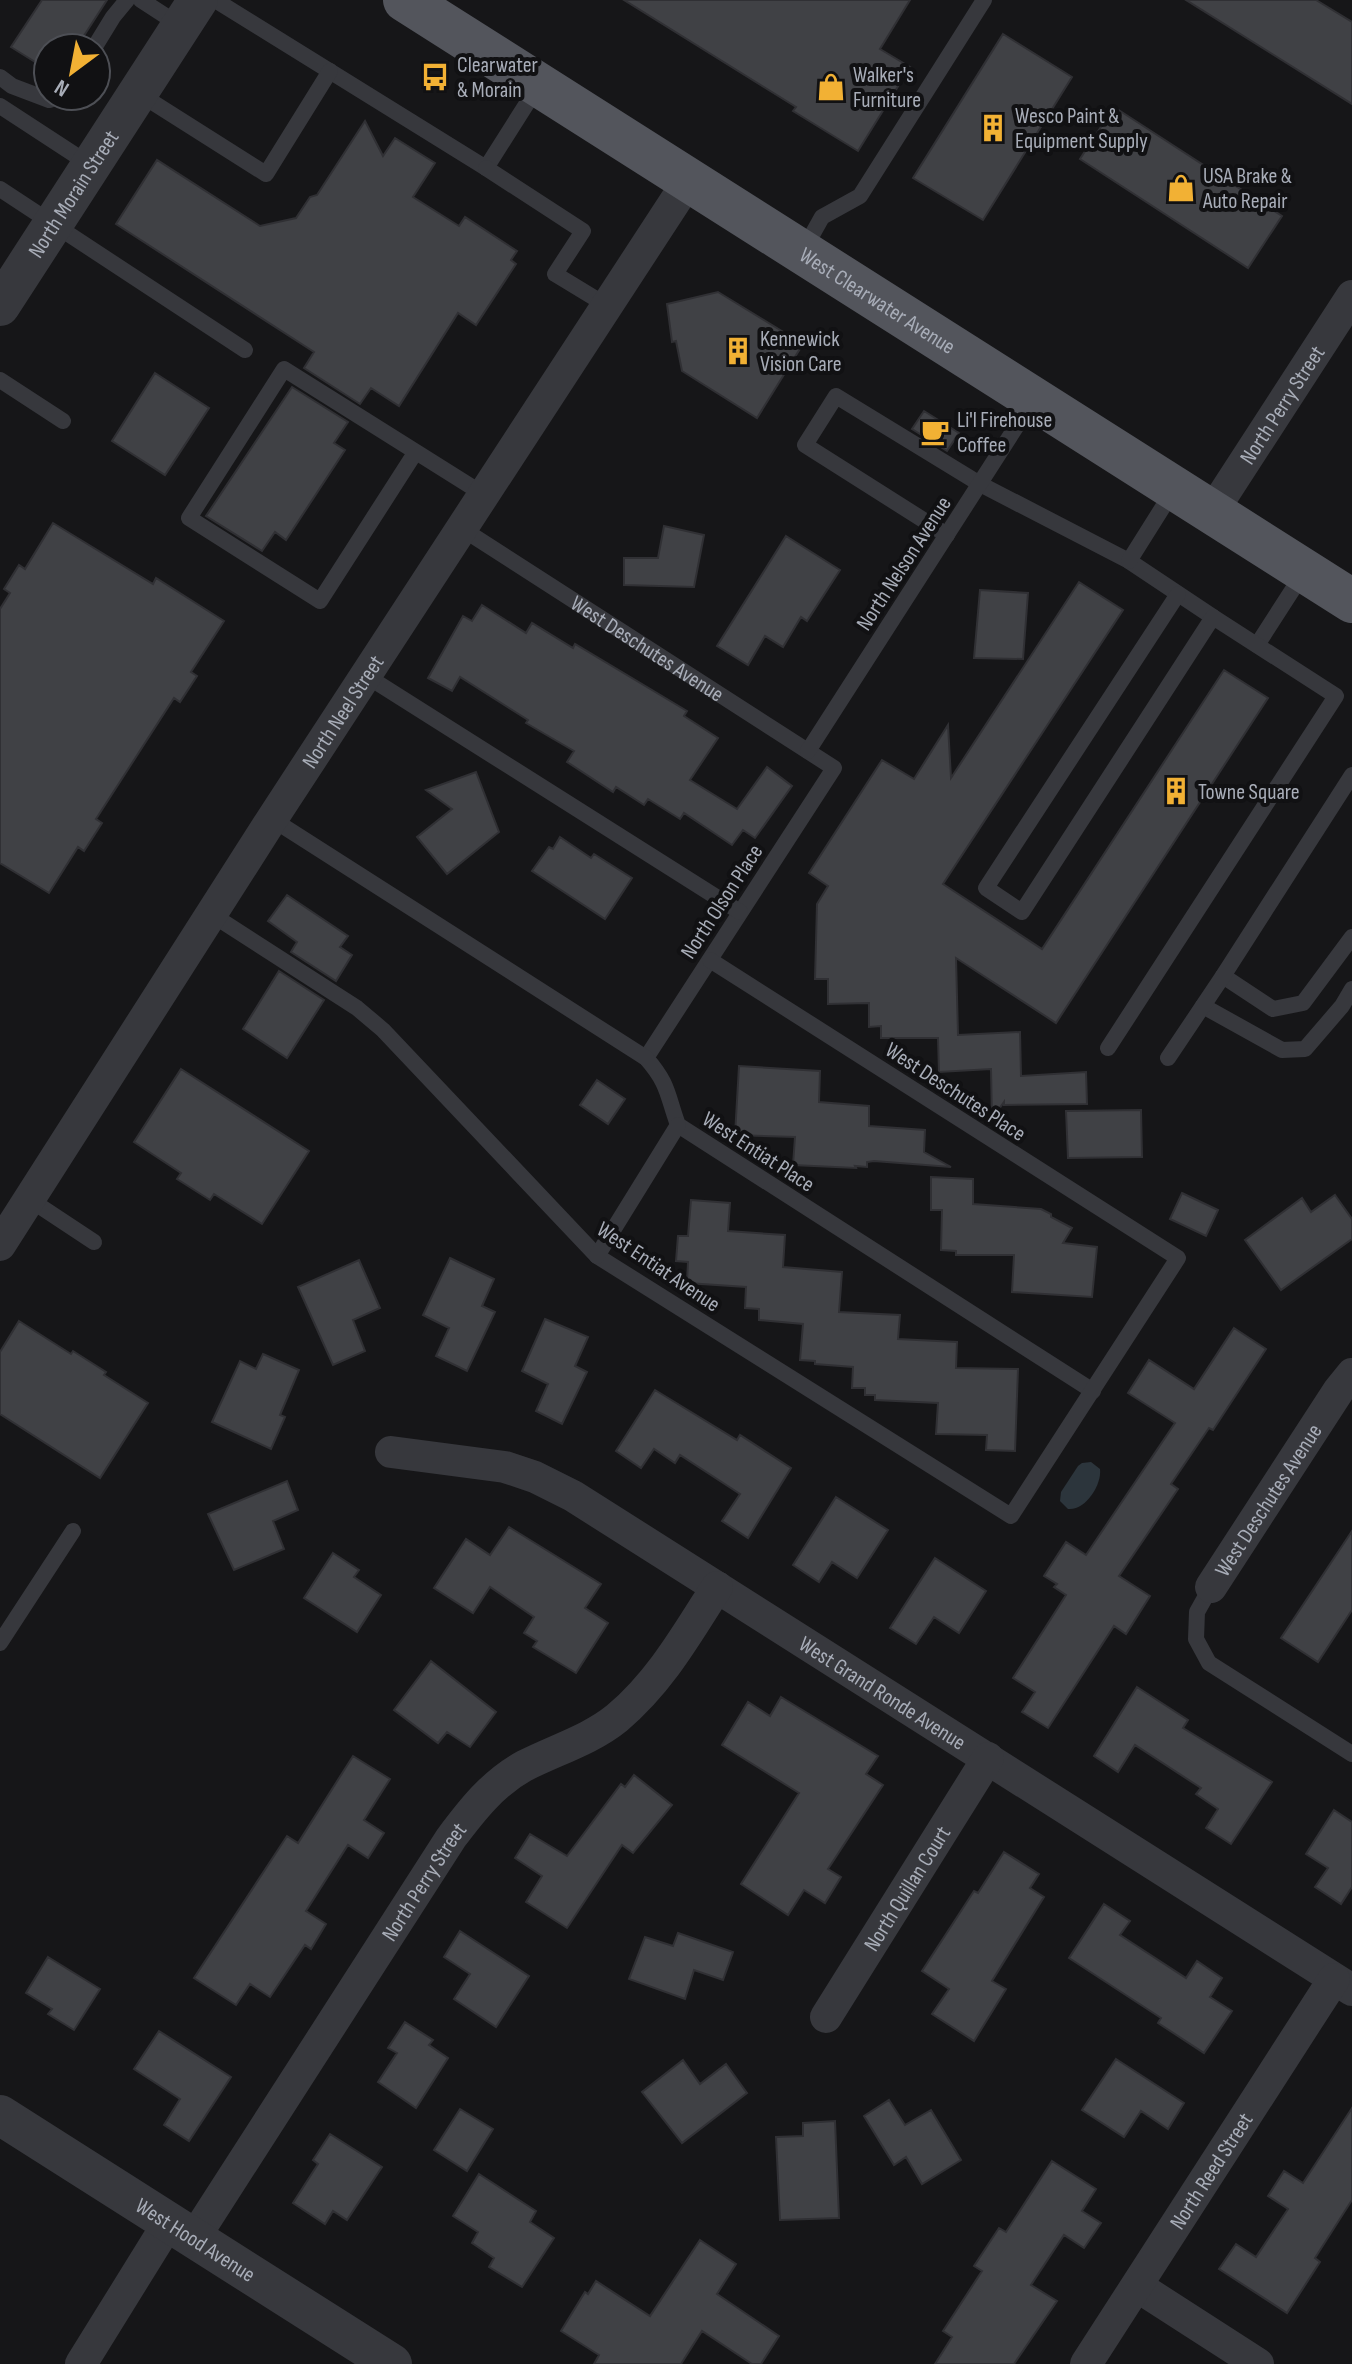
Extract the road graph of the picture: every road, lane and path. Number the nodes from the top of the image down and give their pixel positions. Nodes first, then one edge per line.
1 (127, 0) edge
2 (141, 0) edge
3 (215, 0) edge
4 (405, 0) edge
5 (984, 0) edge
6 (190, 13) edge
7 (104, 32) edge
8 (330, 71) junction
9 (0, 77) edge
10 (539, 84) junction
11 (138, 93) junction
12 (32, 94) edge
13 (0, 106) edge
14 (92, 166) junction
15 (486, 168) junction
16 (689, 180) junction
17 (0, 189) edge
18 (53, 224) junction
19 (802, 252) junction
20 (1352, 296) edge
21 (606, 305) junction
22 (0, 306) edge
23 (245, 350) dead end
24 (0, 380) edge
25 (1034, 399) junction
26 (63, 421) dead end
27 (415, 453) junction
28 (980, 484) junction
29 (1174, 488) junction
30 (483, 494) junction
31 (1212, 512) junction
32 (461, 528) junction
33 (947, 535) junction
34 (1129, 561) junction
35 (1305, 571) junction
36 (1178, 594) junction
37 (1352, 601) edge
38 (1213, 617) junction
39 (1257, 645) junction
40 (365, 675) junction
41 (808, 751) junction
42 (834, 768) joint
43 (1352, 775) edge
44 (272, 819) junction
45 (740, 912) junction
46 (211, 914) junction
47 (1352, 937) edge
48 (710, 960) junction
49 (1223, 976) junction
50 (1352, 989) edge
51 (1203, 1006) junction
52 (1108, 1048) dead end
53 (646, 1058) junction
54 (1168, 1058) dead end
55 (678, 1125) junction
56 (29, 1199) junction
57 (94, 1242) dead end
58 (0, 1245) edge
59 (597, 1256) junction
60 (1352, 1374) edge
61 (1093, 1391) junction
62 (391, 1452) dead end
63 (73, 1531) dead end
64 (717, 1587) junction
65 (1211, 1587) joint
66 (0, 1643) edge
67 (1352, 1754) edge
68 (988, 1758) junction
69 (1343, 1984) edge
70 (826, 2017) dead end
71 (0, 2115) edge
72 (182, 2230) junction
73 (1137, 2286) junction
74 (81, 2364) edge
75 (392, 2364) edge
76 (1086, 2364) edge
77 (1258, 2364) edge

1 - 7 lane
2 - 6 lane
3 - 8 lane
4 - 10 main road, West Clearwater Avenue
5 - 19 lane
6 - 11 street, North Morain Street
8 - 11 lane
8 - 15 lane
9 - 12 lane
10 - 15 lane
10 - 16 main road, West Clearwater Avenue
11 - 14 street, North Morain Street
13 - 14 lane
14 - 18 street, North Morain Street
15 - 21 lane
16 - 19 main road, West Clearwater Avenue
16 - 21 street, North Neel Street
17 - 18 lane
18 - 22 street, North Morain Street
18 - 23 lane
19 - 25 main road, West Clearwater Avenue
20 - 31 street, North Perry Street
21 - 30 street, North Neel Street
24 - 26 lane
25 - 28 lane, North Nelson Avenue
25 - 29 main road, West Clearwater Avenue
27 - 27 lane
27 - 30 lane
28 - 33 lane, North Nelson Avenue
28 - 33 lane
28 - 34 lane
29 - 31 main road, West Clearwater Avenue
29 - 34 lane
30 - 32 street, North Neel Street
31 - 35 main road, West Clearwater Avenue
32 - 40 street, North Neel Street
32 - 41 lane, West Deschutes Avenue
33 - 41 lane, North Nelson Avenue
34 - 36 lane
35 - 37 main road, West Clearwater Avenue
35 - 39 lane
36 - 38 lane
36 - 38 lane
38 - 39 lane
39 - 52 lane
40 - 44 street, North Neel Street
40 - 45 lane
41 - 42 lane, West Deschutes Avenue
42 - 45 lane, North Olson Place
43 - 49 lane
44 - 46 street, North Neel Street
44 - 53 lane, West Entiat Place
45 - 48 lane, North Olson Place
46 - 56 street, North Neel Street
46 - 59 lane, West Entiat Avenue
47 - 49 lane
48 - 53 lane, North Olson Place
48 - 61 lane, West Deschutes Place
49 - 51 lane
50 - 51 lane
51 - 54 lane
53 - 55 lane, West Entiat Place
55 - 59 lane
55 - 61 lane, West Entiat Place
56 - 57 lane
56 - 58 street, North Neel Street
59 - 61 lane, West Entiat Avenue
60 - 65 street, West Deschutes Avenue
62 - 64 street, West Grand Ronde Avenue
63 - 66 lane
64 - 68 street, West Grand Ronde Avenue
64 - 72 street, North Perry Street
65 - 67 lane
68 - 69 street, West Grand Ronde Avenue
68 - 70 street, North Quillan Court
69 - 73 street, North Reed Street
71 - 72 street, West Hood Avenue
72 - 74 street, North Perry Street
72 - 75 street, West Hood Avenue
73 - 76 street, North Reed Street
73 - 77 street

